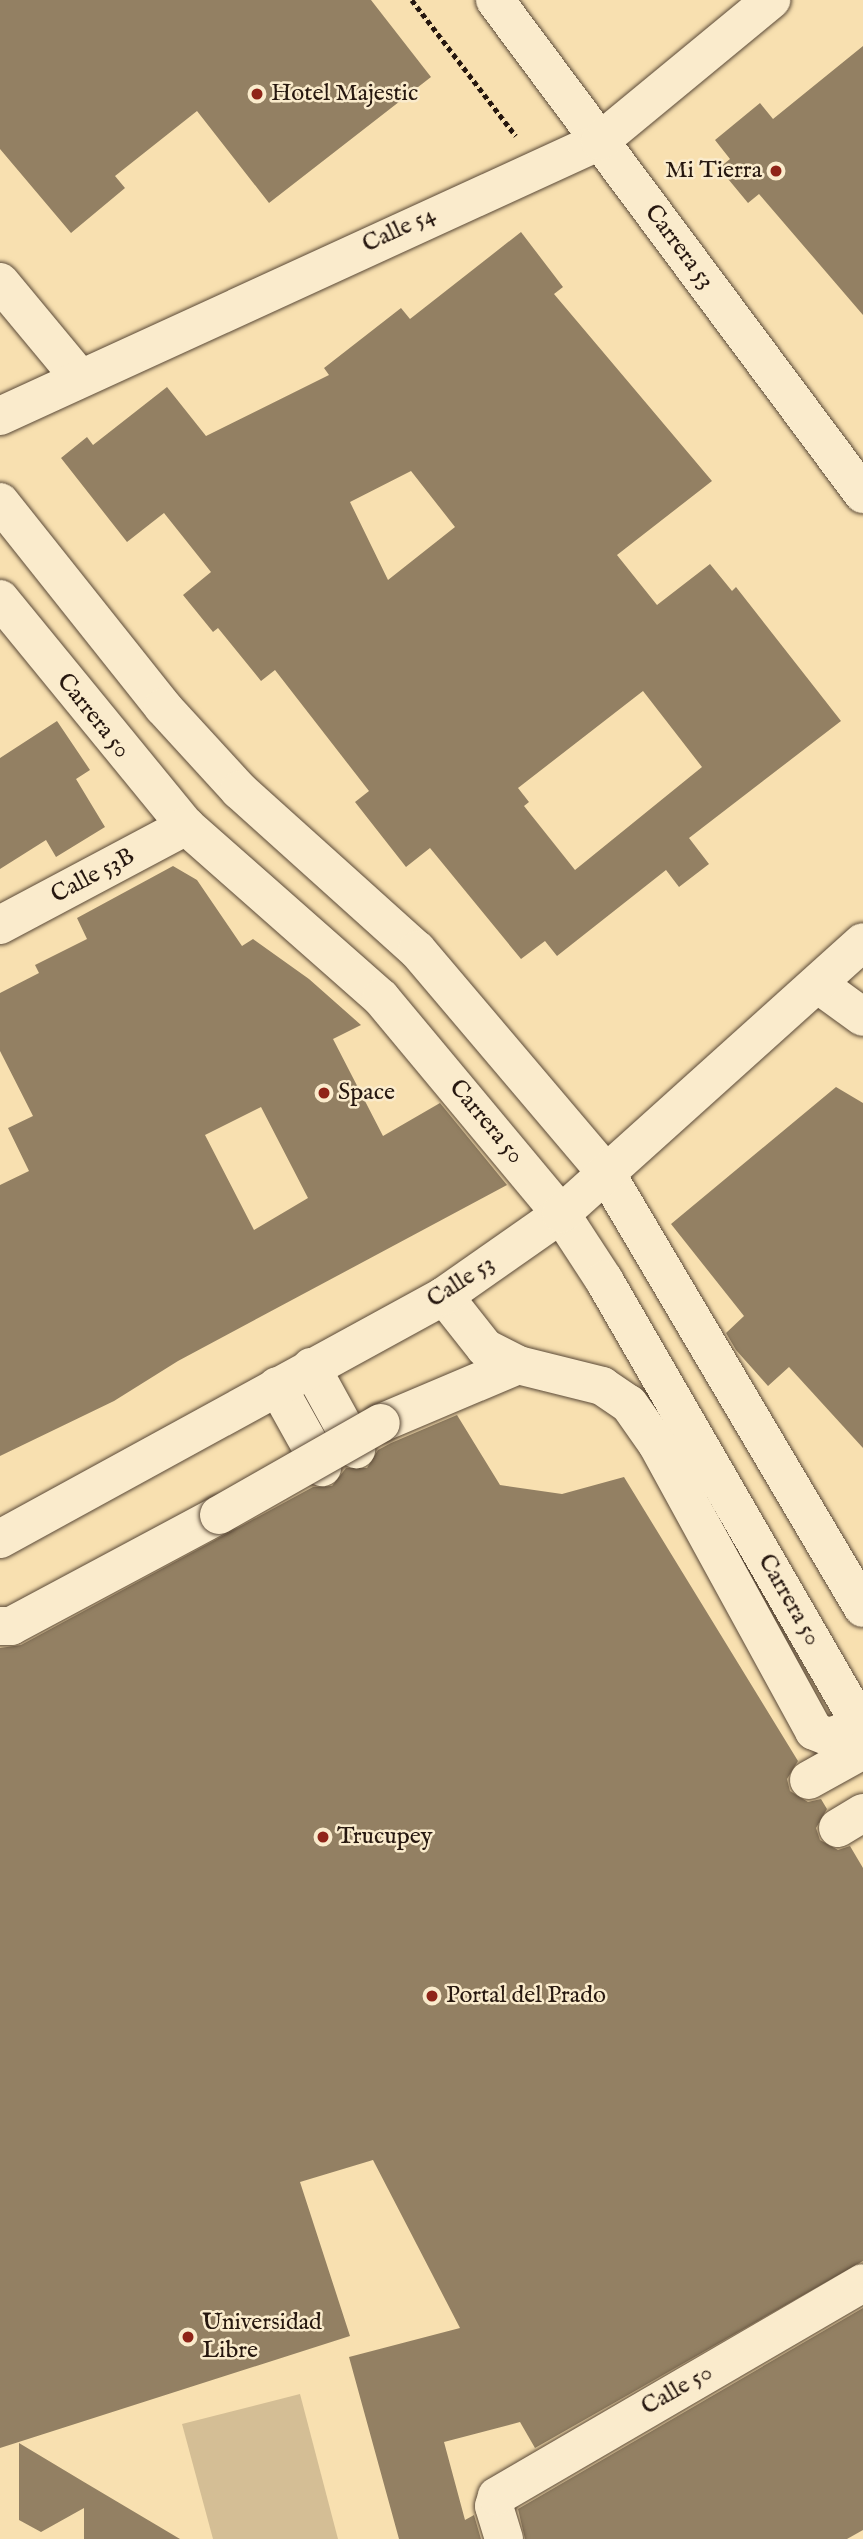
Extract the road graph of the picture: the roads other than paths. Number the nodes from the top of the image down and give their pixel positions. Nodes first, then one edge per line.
1 (495, 0) edge
2 (771, 0) edge
3 (600, 141) junction
4 (0, 282) edge
5 (79, 377) junction
6 (0, 416) edge
7 (863, 494) edge
8 (0, 502) edge
9 (0, 599) edge
10 (186, 826) junction
11 (0, 925) edge
12 (863, 942) edge
13 (818, 985) junction
14 (863, 1017) edge
15 (607, 1173) junction
16 (561, 1214) junction
17 (444, 1296) junction
18 (518, 1365) junction
19 (311, 1367) junction
20 (278, 1386) junction
21 (369, 1436) junction
22 (322, 1467) dead end
23 (0, 1539) edge
24 (863, 1608) edge
25 (0, 1626) edge
26 (862, 1735) edge
27 (809, 1780) dead end
28 (863, 2283) edge
29 (504, 2539) edge

1 - 3 street, Carrera 53
2 - 3 street, Calle 54
3 - 5 street, Calle 54
3 - 7 street, Carrera 53
4 - 5 street
5 - 6 street, Calle 54
8 - 15 street
9 - 10 street, Carrera 50
10 - 11 street, Calle 53B
10 - 16 street, Carrera 50
12 - 13 street, Calle 53
13 - 14 street
13 - 15 street, Calle 53
15 - 16 street, Calle 53
15 - 24 street
16 - 17 street, Calle 53
16 - 26 street, Carrera 50
17 - 18 street
17 - 19 street, Calle 53
18 - 21 street
18 - 26 street
19 - 20 street, Calle 53
19 - 21 street
20 - 22 street
20 - 23 street, Calle 53
21 - 25 street, bridge
26 - 27 street
28 - 29 street, Calle 50

